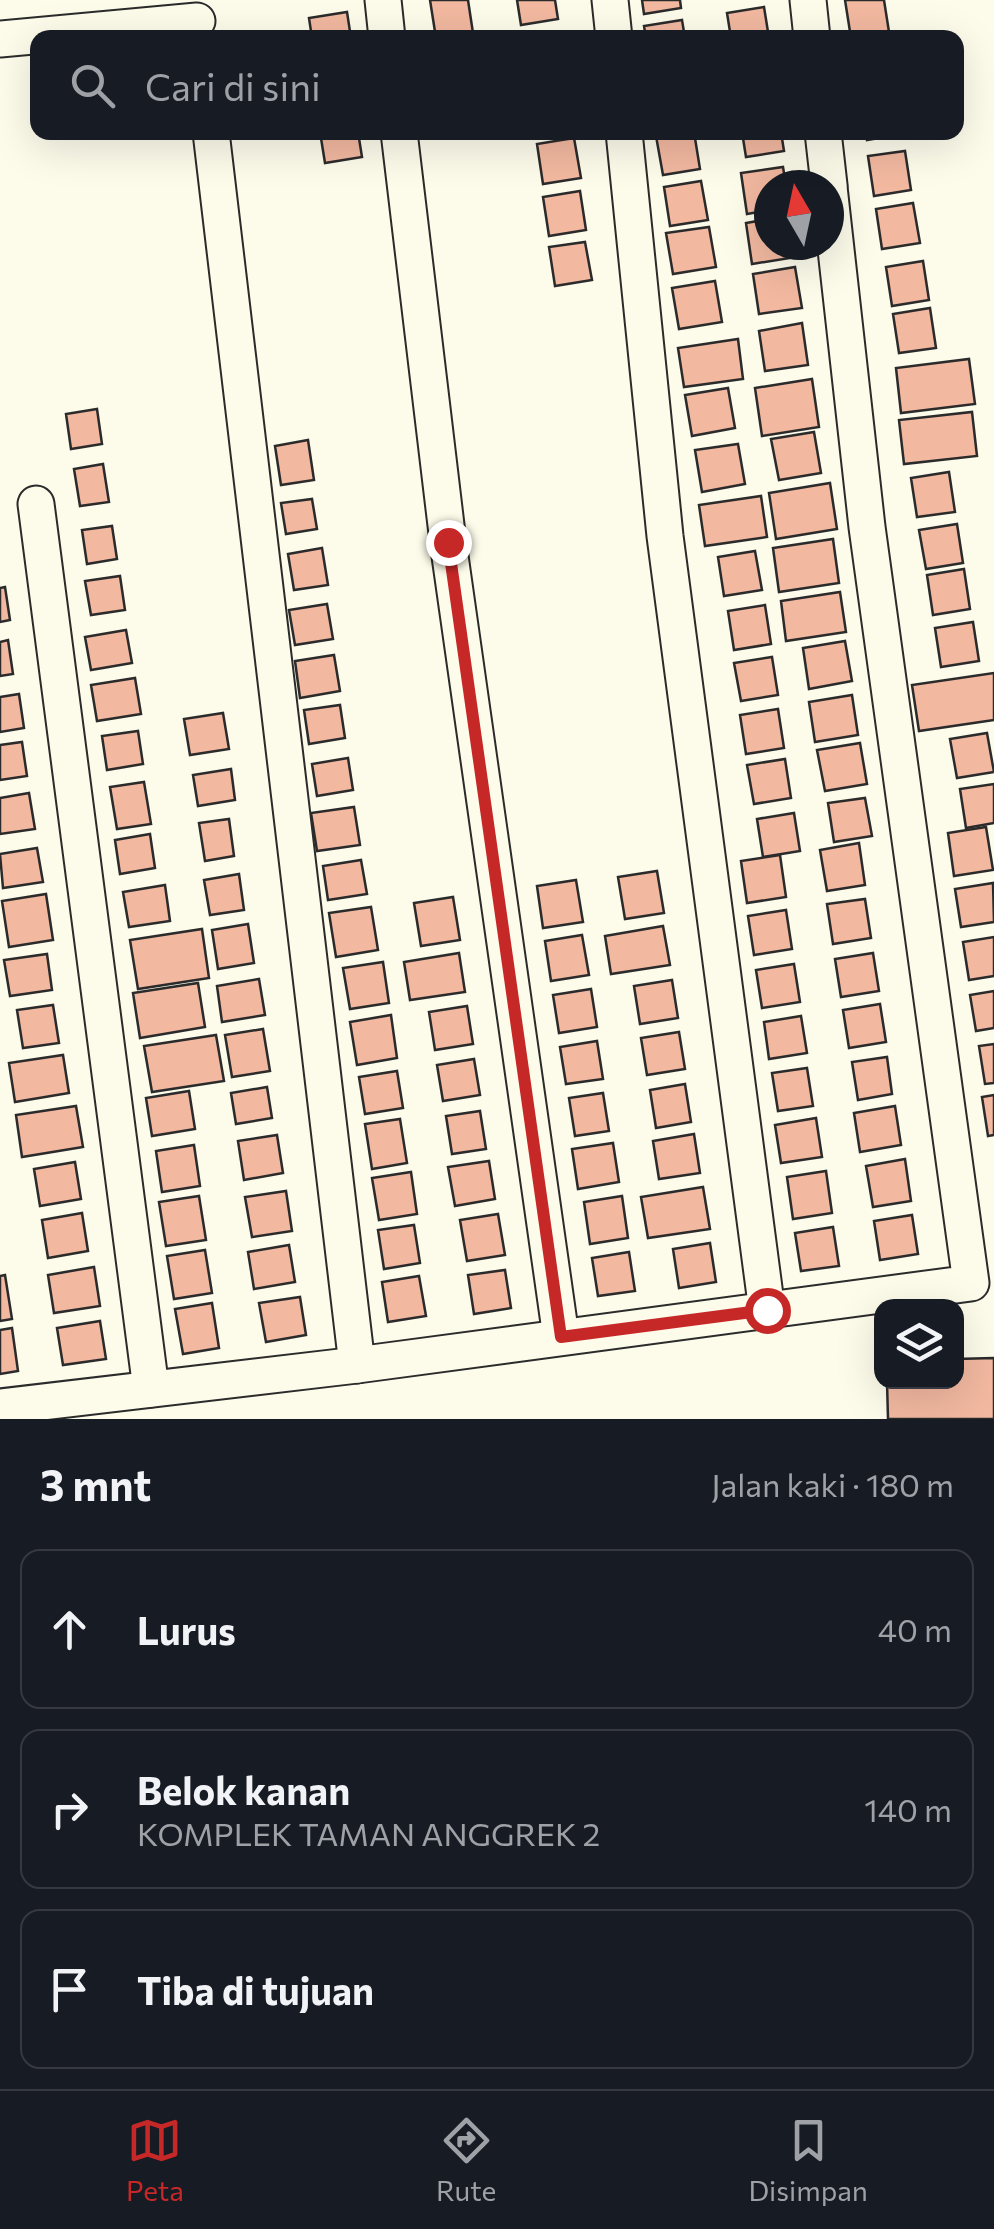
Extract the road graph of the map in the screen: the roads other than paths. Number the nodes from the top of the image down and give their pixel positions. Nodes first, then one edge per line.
1 (382, 0) edge
2 (610, 0) edge
3 (808, 0) edge
4 (197, 20) edge
5 (93, 30) edge
6 (386, 30) edge
7 (613, 30) edge
8 (811, 30) edge
9 (30, 36) edge
10 (0, 39) edge
11 (212, 140) edge
12 (400, 140) edge
13 (625, 140) edge
14 (824, 140) edge
15 (827, 170) edge
16 (837, 260) edge
17 (36, 504) dead end
18 (767, 1310) junction
19 (561, 1337) junction
20 (357, 1365) junction
21 (152, 1389) junction
22 (0, 1408) edge

1 - 6 street
2 - 7 street
3 - 8 street
4 - 5 street
9 - 10 street
11 - 20 street
12 - 19 street
13 - 18 street
14 - 15 street
16 - 18 street
17 - 21 street
18 - 19 street
19 - 20 street
20 - 21 street
21 - 22 street

